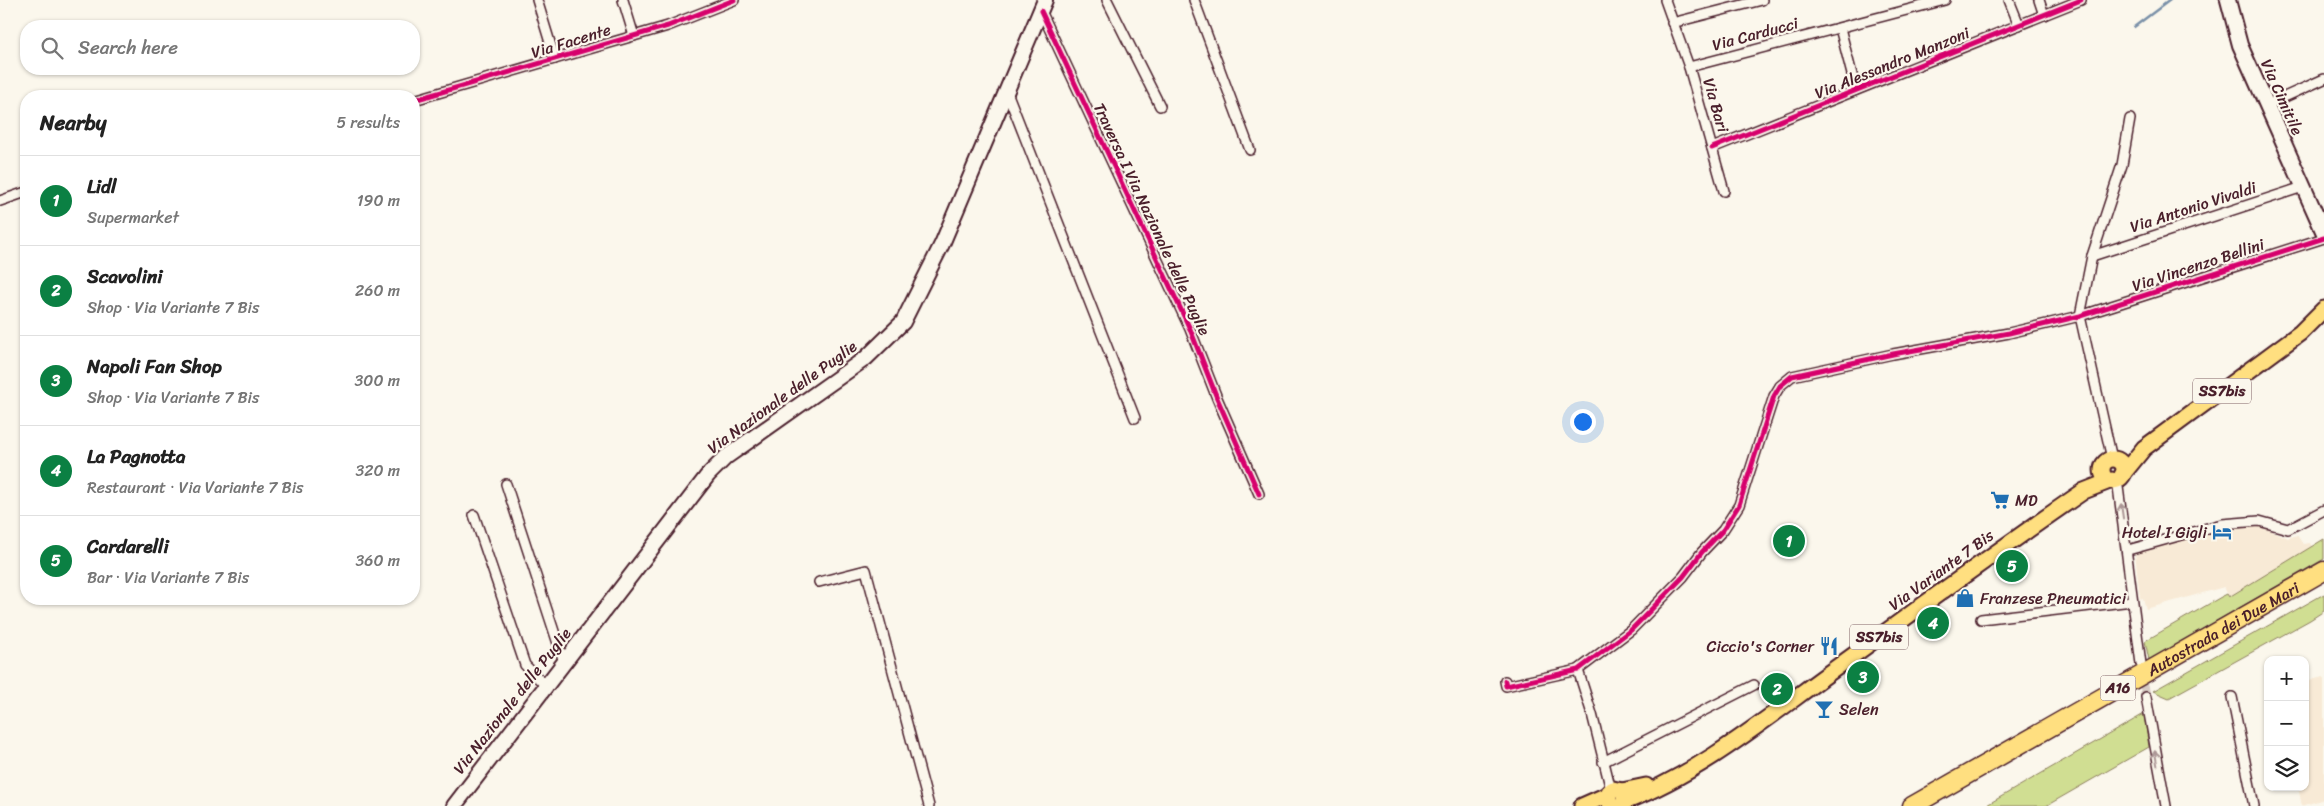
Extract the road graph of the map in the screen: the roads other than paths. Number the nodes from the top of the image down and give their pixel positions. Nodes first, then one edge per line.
1 (537, 0) edge
2 (623, 0) edge
3 (734, 0) edge
4 (1107, 0) edge
5 (1194, 0) edge
6 (1664, 0) edge
7 (1762, 0) edge
8 (1945, 0) edge
9 (2008, 0) edge
10 (2038, 0) edge
11 (2082, 0) edge
12 (2228, 0) edge
13 (1744, 2) edge
14 (1043, 5) edge
15 (2044, 15) junction
16 (1672, 23) junction
17 (2018, 25) junction
18 (1840, 28) junction
19 (634, 36) junction
20 (555, 59) junction
21 (1689, 67) junction
22 (2324, 79) edge
23 (1856, 90) junction
24 (1007, 92) junction
25 (420, 98) edge
26 (2266, 105) junction
27 (1160, 106) dead end
28 (2130, 119) dead end
29 (1712, 148) junction
30 (1250, 150) dead end
31 (2303, 187) junction
32 (1724, 191) dead end
33 (20, 194) edge
34 (0, 201) edge
35 (2324, 233) edge
36 (2324, 238) edge
37 (2092, 256) junction
38 (2324, 308) edge
39 (2080, 316) junction
40 (2324, 321) edge
41 (2300, 333) junction
42 (1135, 418) dead end
43 (2144, 448) junction
44 (2110, 462) junction
45 (2117, 478) junction
46 (506, 484) dead end
47 (2084, 490) junction
48 (1259, 494) dead end
49 (2324, 510) edge
50 (474, 514) dead end
51 (2128, 550) junction
52 (2324, 571) edge
53 (819, 582) dead end
54 (2324, 584) edge
55 (2132, 601) junction
56 (1981, 619) dead end
57 (564, 662) junction
58 (2141, 664) tunnel mouth
59 (1578, 670) junction
60 (1505, 681) dead end
61 (1754, 685) dead end
62 (546, 686) junction
63 (2146, 697) tunnel mouth
64 (2232, 697) dead end
65 (1603, 762) junction
66 (1614, 800) edge
67 (454, 806) edge
68 (929, 806) edge
69 (1582, 806) edge
70 (1912, 806) edge
71 (1935, 806) edge
72 (2166, 806) edge
73 (2254, 806) edge

1 - 20 street
2 - 19 street
3 - 19 street, Via Facente
4 - 27 street
5 - 30 street
6 - 16 street, Via Bari
7 - 13 street
8 - 18 street, Via Carducci
9 - 17 street
10 - 15 street
11 - 15 street, Via Alessandro Manzoni
12 - 26 main road, Via Cimitile
13 - 16 street
14 - 24 main road, Via Nazionale delle Puglie
14 - 48 street, Traversa I Via Nazionale delle Puglie
15 - 17 street, Via Alessandro Manzoni
16 - 21 street, Via Bari
17 - 23 street, Via Alessandro Manzoni
18 - 21 street, Via Carducci
18 - 23 street
19 - 20 street, Via Facente
20 - 25 street, Via Facente
21 - 29 street, Via Bari
22 - 26 street
23 - 29 street, Via Alessandro Manzoni
24 - 42 street
24 - 57 main road, Via Nazionale delle Puglie
26 - 31 main road, Via Cimitile
28 - 37 street
29 - 32 street, Via Bari
31 - 35 main road, Via Cimitile
31 - 37 street, Via Antonio Vivaldi
33 - 34 street
36 - 39 street, Via Vincenzo Bellini
37 - 39 street
38 - 41 main road, SS7bis
39 - 44 street
39 - 59 street, Via Vincenzo Bellini
40 - 41 main road, SS7bis
41 - 43 main road, SS7bis
43 - 44 main road, SS7bis
43 - 45 main road, SS7bis
44 - 45 main road
44 - 47 main road, Via Variante 7 Bis / SS7bis
45 - 47 main road, Via Variante 7 Bis / SS7bis
51 -> 45 street
46 - 57 street
47 - 66 main road, Via Variante 7 Bis / SS7bis
49 - 51 street
50 - 62 street
51 - 55 street
52 - 70 highway, Autostrada dei Due Mari / A16
53 - 68 street
54 - 71 highway, Autostrada dei Due Mari / A16
55 - 56 street
55 - 58 street
57 - 62 main road, Via Nazionale delle Puglie
59 - 60 street
59 - 65 street
61 - 65 street
62 - 67 main road, Via Nazionale delle Puglie
72 -> 63 street
64 - 73 street
65 - 66 street
66 - 69 main road, Via Variante 7 Bis / SS7bis

